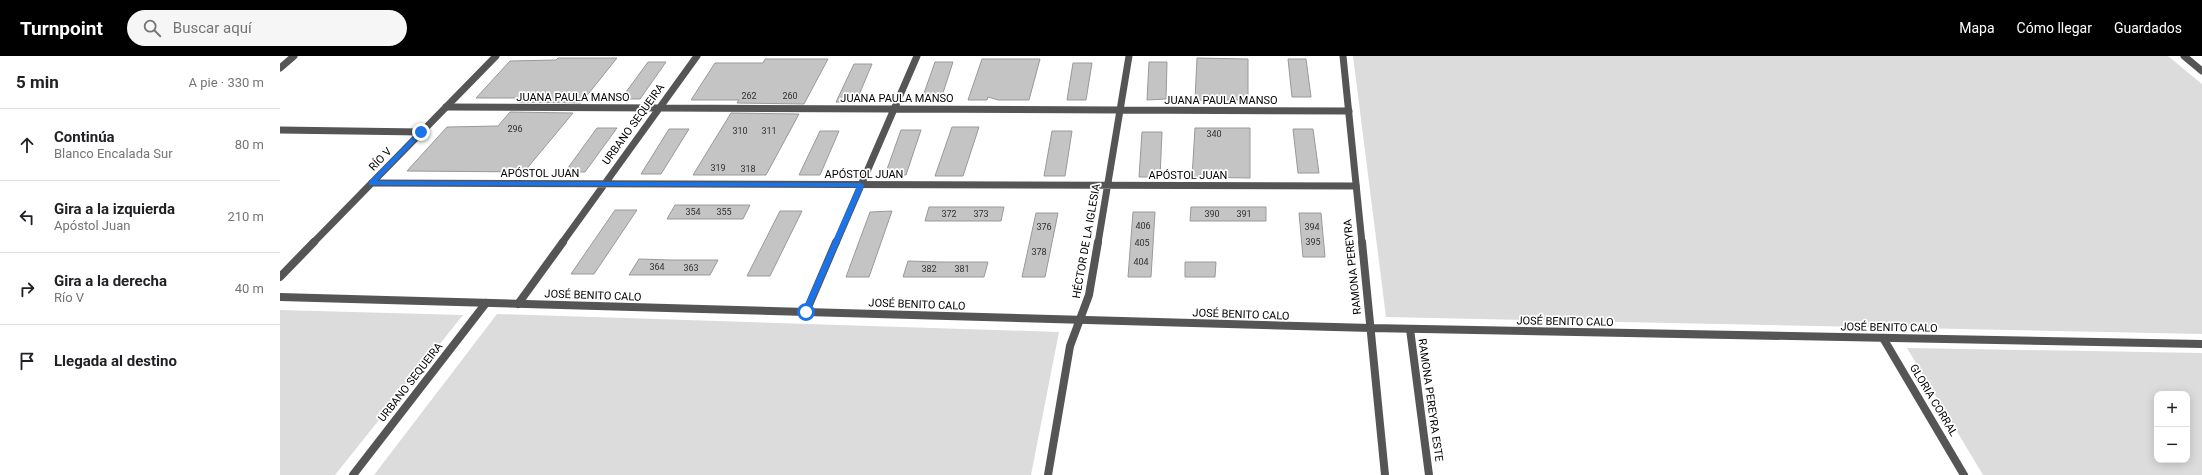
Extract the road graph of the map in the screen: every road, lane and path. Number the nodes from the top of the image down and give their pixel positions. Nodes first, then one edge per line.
1 (294, 56) edge
2 (496, 56) edge
3 (697, 56) edge
4 (917, 56) edge
5 (1129, 56) edge
6 (1343, 56) edge
7 (2184, 56) edge
8 (280, 68) edge
9 (2202, 71) edge
10 (446, 107) junction
11 (660, 108) junction
12 (894, 109) junction
13 (1120, 110) junction
14 (1349, 111) junction
15 (280, 130) edge
16 (421, 132) junction
17 (372, 183) junction
18 (604, 184) junction
19 (861, 185) junction
20 (1107, 186) junction
21 (1356, 186) junction
22 (280, 277) edge
23 (280, 297) edge
24 (486, 303) junction
25 (518, 304) junction
26 (806, 312) junction
27 (1080, 320) junction
28 (1371, 328) junction
29 (1410, 329) junction
30 (1883, 338) junction
31 (2202, 344) edge
32 (353, 475) edge
33 (1048, 475) edge
34 (1385, 475) edge
35 (1430, 475) edge
36 (1964, 475) edge

1 - 8 street
2 - 10 street, RÍO V
3 - 11 street, URBANO SEQUEIRA
4 - 12 street
5 - 13 street, HÉCTOR DE LA IGLESIA
6 - 14 street, RAMONA PEREYRA
7 - 9 street
10 - 11 street, JUANA PAULA MANSO
10 - 16 street, RÍO V
11 - 12 street, JUANA PAULA MANSO
11 - 18 street, URBANO SEQUEIRA
12 - 13 street, JUANA PAULA MANSO
12 - 19 street
13 - 14 street, JUANA PAULA MANSO
13 - 20 street, HÉCTOR DE LA IGLESIA
14 - 21 street, RAMONA PEREYRA
15 - 16 street
16 - 17 street, RÍO V
17 - 18 street, APÓSTOL JUAN
17 - 22 street, RÍO V
18 - 19 street, APÓSTOL JUAN
18 - 25 street, URBANO SEQUEIRA
19 - 20 street, APÓSTOL JUAN
19 - 26 street
20 - 21 street, APÓSTOL JUAN
20 - 27 street, HÉCTOR DE LA IGLESIA
21 - 28 street, RAMONA PEREYRA
23 - 24 street, JOSÉ BENITO CALO
24 - 25 street, JOSÉ BENITO CALO
24 - 32 street, URBANO SEQUEIRA
25 - 26 street, JOSÉ BENITO CALO
26 - 27 street, JOSÉ BENITO CALO
27 - 28 street, JOSÉ BENITO CALO
27 - 33 street, HÉCTOR DE LA IGLESIA
28 - 29 street, JOSÉ BENITO CALO
28 - 34 street, RAMONA PEREYRA
29 - 30 street, JOSÉ BENITO CALO
29 - 35 street, RAMONA PEREYRA ESTE
30 - 31 street, JOSÉ BENITO CALO
30 - 36 street, GLORIA CORRAL

